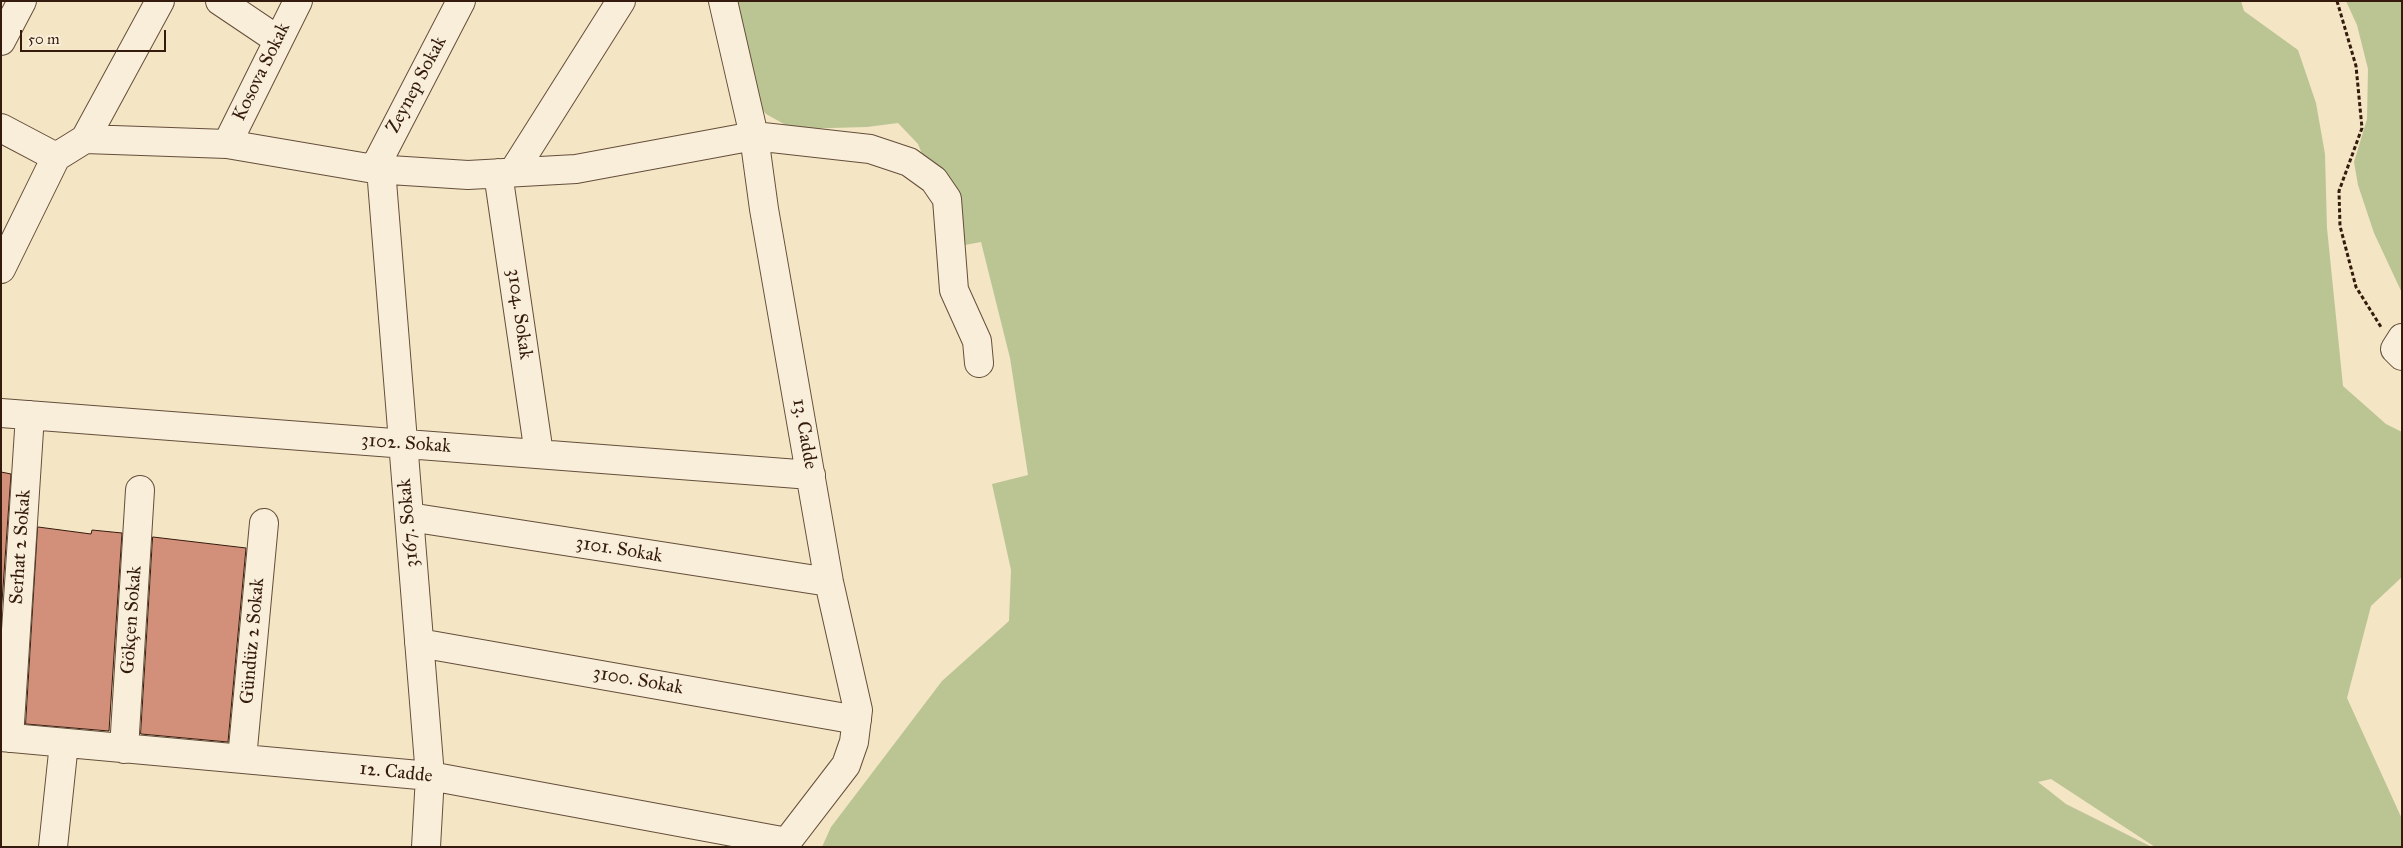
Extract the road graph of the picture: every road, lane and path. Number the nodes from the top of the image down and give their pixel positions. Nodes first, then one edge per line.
1 (22, 1) edge
2 (160, 1) edge
3 (220, 1) edge
4 (298, 1) edge
5 (461, 1) edge
6 (621, 1) edge
7 (723, 1) edge
8 (2337, 1) edge
9 (278, 40) junction
10 (1, 41) edge
11 (1, 128) edge
12 (754, 136) junction
13 (85, 139) junction
14 (227, 144) junction
15 (56, 157) junction
16 (377, 169) junction
17 (506, 173) junction
18 (1, 269) edge
19 (2399, 347) edge
20 (979, 363) dead end
21 (1, 413) edge
22 (30, 416) junction
23 (403, 444) junction
24 (539, 454) junction
25 (811, 475) junction
26 (140, 490) dead end
27 (409, 517) junction
28 (264, 524) dead end
29 (829, 582) junction
30 (419, 643) junction
31 (857, 720) junction
32 (5, 738) edge
33 (64, 743) junction
34 (124, 749) junction
35 (242, 759) junction
36 (430, 776) junction
37 (785, 844) edge
38 (53, 847) edge
39 (426, 847) edge

1 - 10 street
2 - 13 street
3 - 9 street
4 - 9 street, Kosova Sokak
5 - 16 street, Zeynep Sokak
6 - 17 street
7 - 12 street, 13. Cadde
8 - 19 path
9 - 14 street, Kosova Sokak
11 - 15 street
12 - 17 street
12 - 20 street
12 - 25 street, 13. Cadde
13 - 14 street
13 - 15 street
14 - 16 street
15 - 18 street
16 - 17 street
16 - 23 street, 3167. Sokak
17 - 24 street, 3104. Sokak
21 - 22 street, 3102. Sokak
22 - 23 street, 3102. Sokak
22 - 32 street, Serhat 2 Sokak
23 - 24 street, 3102. Sokak
23 - 27 street, 3167. Sokak
24 - 25 street, 3102. Sokak
25 - 29 street, 13. Cadde
26 - 34 street, Gökçen Sokak
27 - 29 street, 3101. Sokak
27 - 30 street, 3167. Sokak
28 - 35 street, Gündüz 2 Sokak
29 - 31 street, 13. Cadde
30 - 31 street, 3100. Sokak
30 - 36 street, 3167. Sokak
31 - 37 street, 13. Cadde
32 - 33 street, 12. Cadde
33 - 34 street, 12. Cadde
33 - 38 street
34 - 35 street, 12. Cadde
35 - 36 street, 12. Cadde
36 - 37 street, 12. Cadde
36 - 39 street, 3167. Sokak

